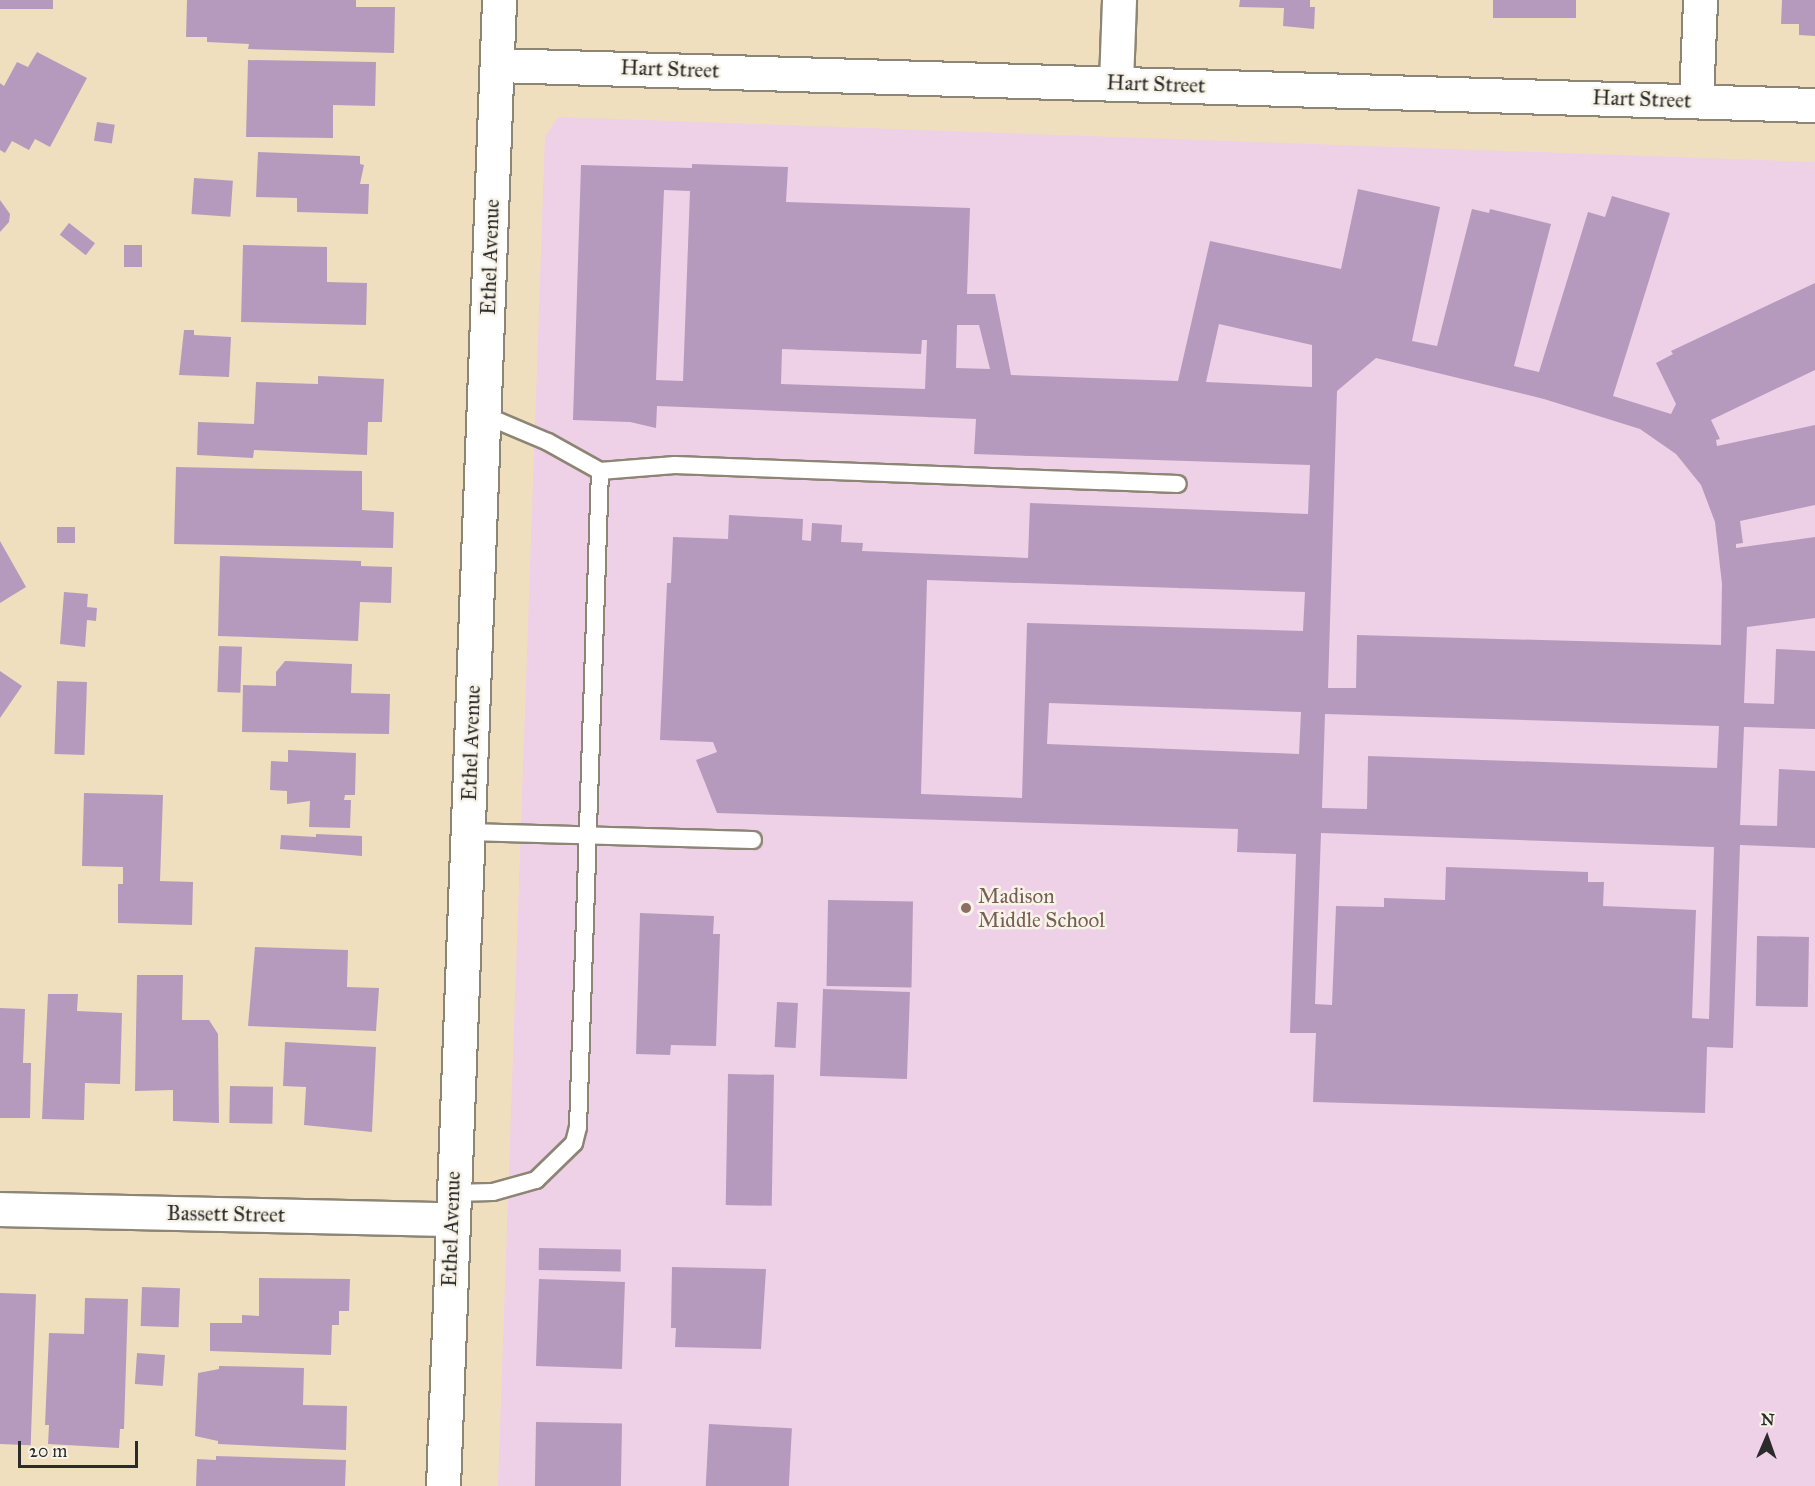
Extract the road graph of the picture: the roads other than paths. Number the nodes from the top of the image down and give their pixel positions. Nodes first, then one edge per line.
1 (499, 0) edge
2 (1119, 0) edge
3 (1700, 0) edge
4 (497, 64) junction
5 (1116, 82) junction
6 (1696, 101) junction
7 (1815, 105) edge
8 (484, 415) junction
9 (600, 471) junction
10 (1178, 484) dead end
11 (467, 832) junction
12 (587, 836) junction
13 (753, 840) dead end
14 (452, 1206) junction
15 (0, 1209) edge
16 (443, 1486) edge

1 - 4 street, Ethel Avenue
2 - 5 street
3 - 6 street
4 - 5 street, Hart Street
4 - 8 street, Ethel Avenue
5 - 6 street, Hart Street
6 - 7 street, Hart Street
8 - 9 lane
8 - 11 street, Ethel Avenue
9 - 10 lane
9 - 12 lane
11 - 12 lane
11 - 14 street, Ethel Avenue
12 - 13 lane
12 - 14 lane
14 - 15 street, Bassett Street
14 - 16 street, Ethel Avenue

